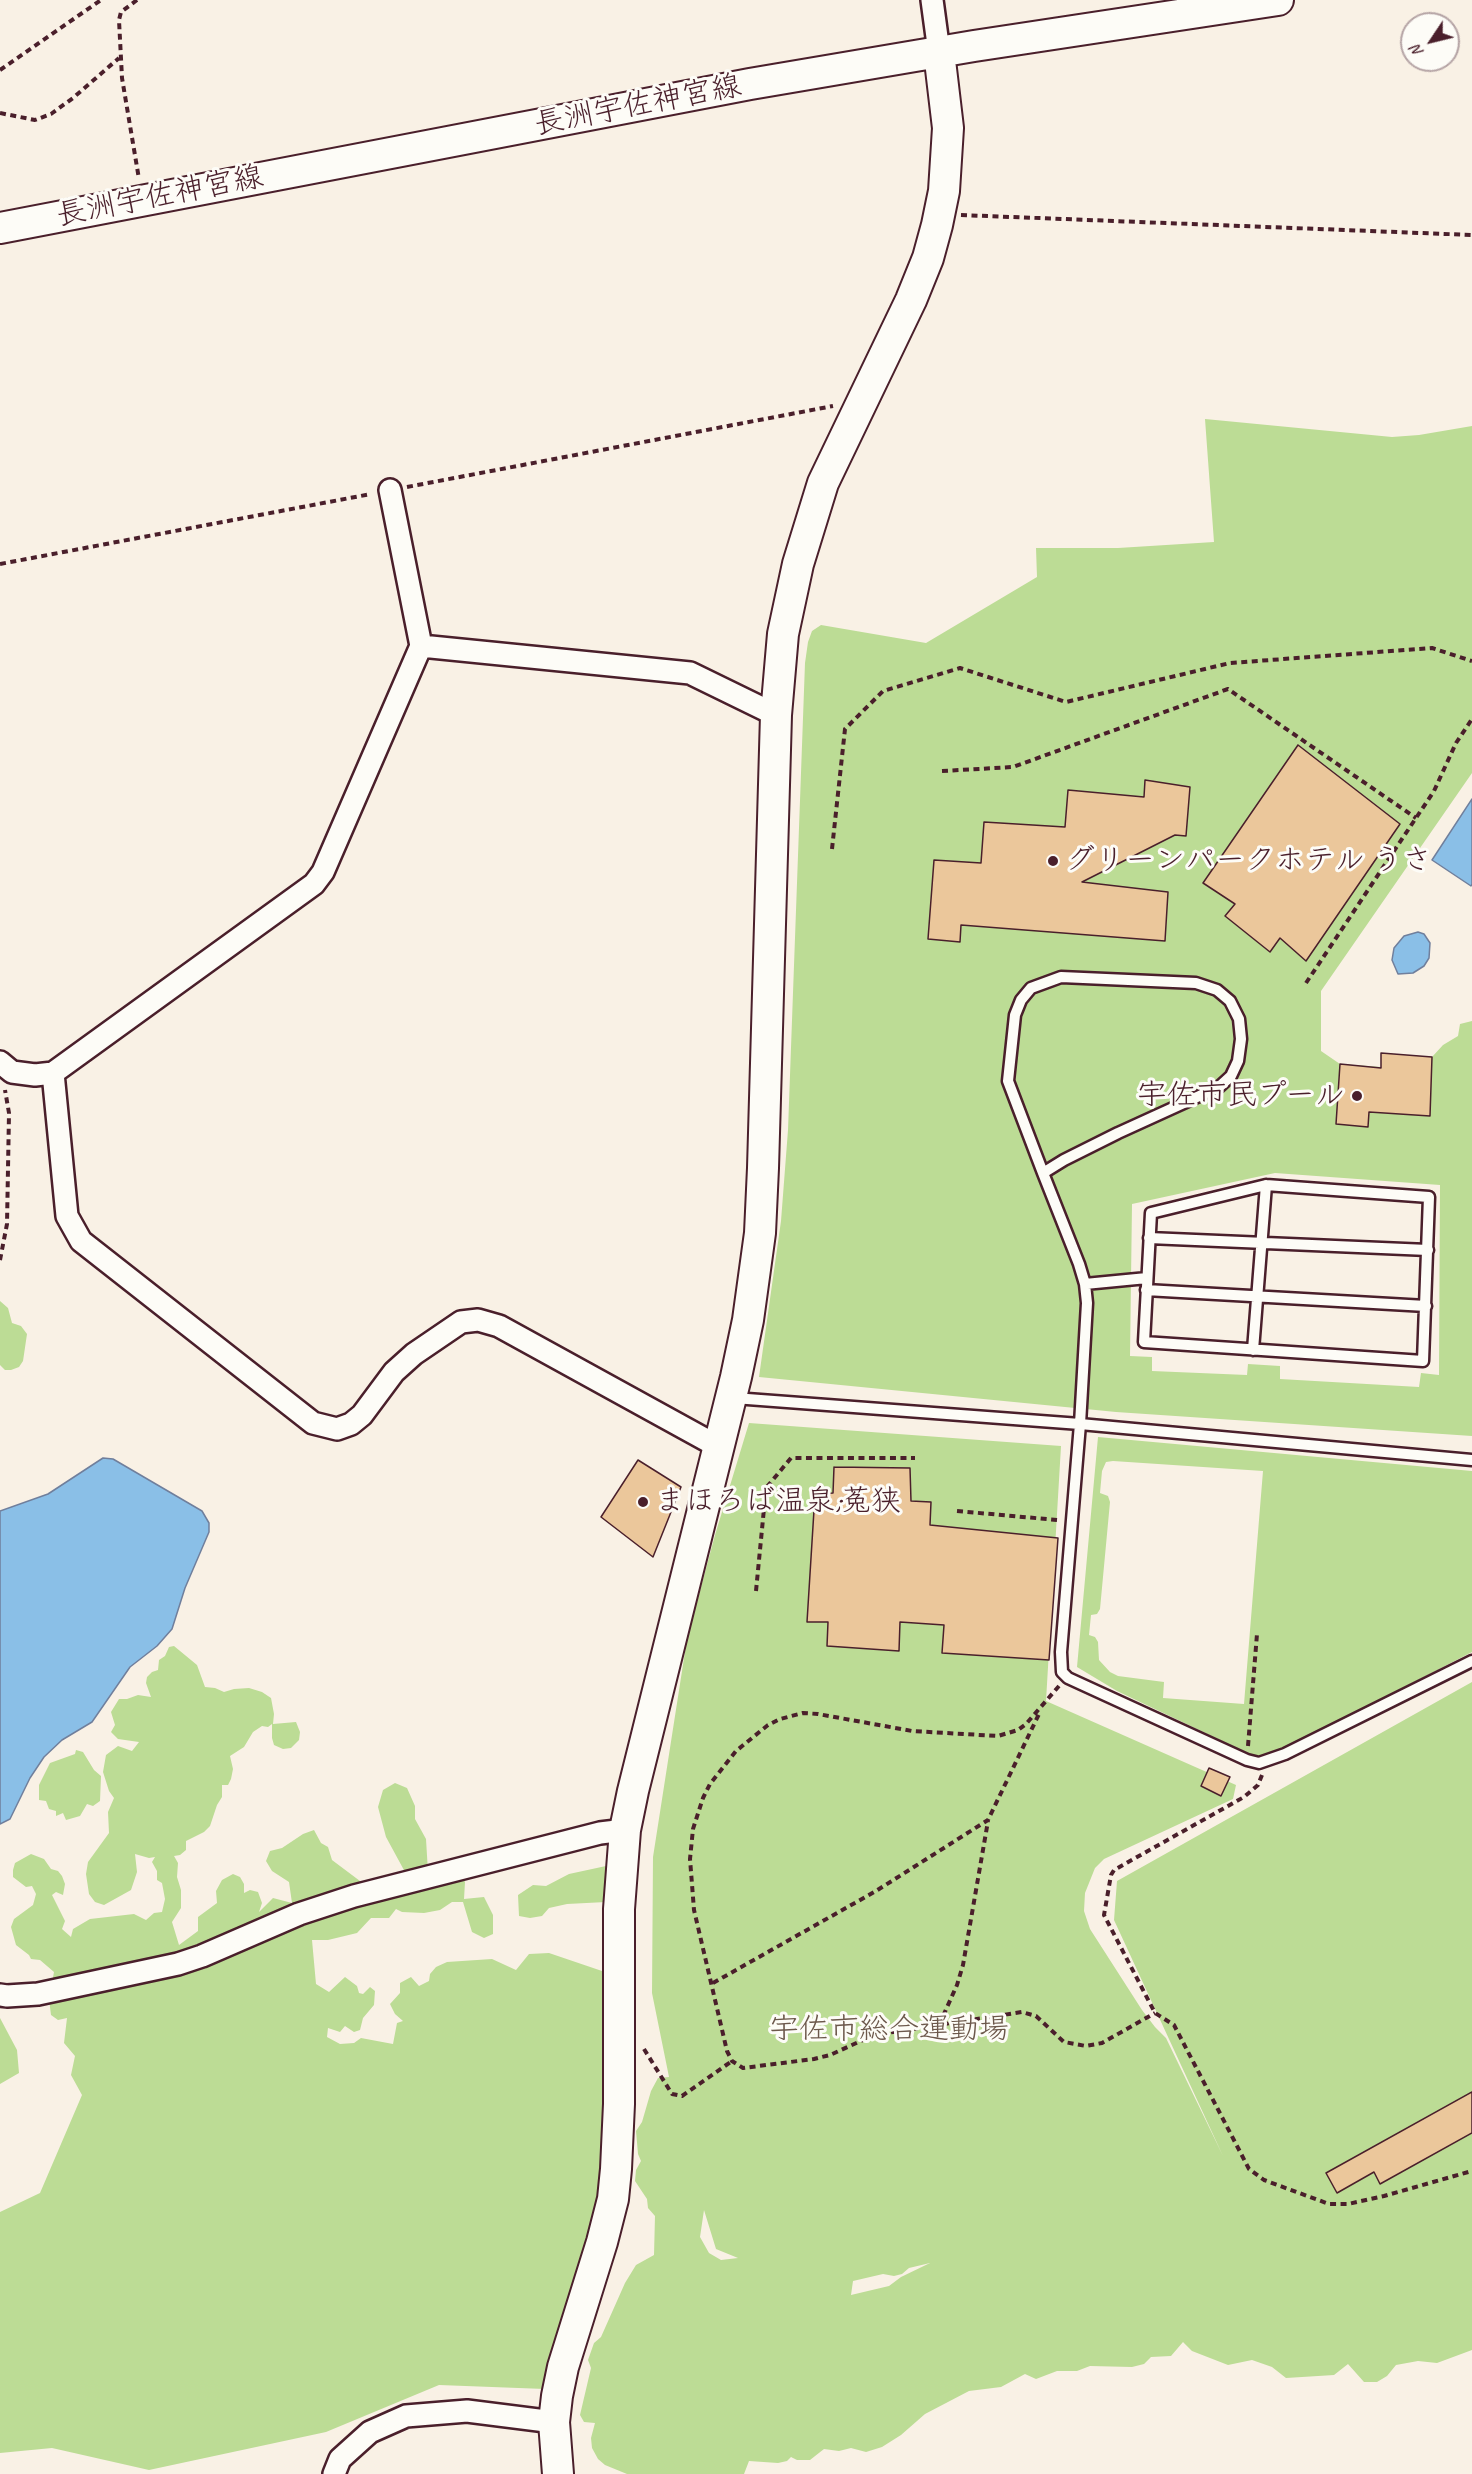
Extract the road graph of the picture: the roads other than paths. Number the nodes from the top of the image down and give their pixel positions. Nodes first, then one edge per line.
1 (932, 0) edge
2 (1278, 0) edge
3 (939, 52) junction
4 (0, 228) edge
5 (390, 490) road end
6 (421, 646) junction
7 (776, 715) junction
8 (0, 1062) edge
9 (53, 1073) junction
10 (1043, 1173) junction
11 (1266, 1185) junction
12 (1149, 1238) junction
13 (1262, 1243) junction
14 (1428, 1250) junction
15 (1147, 1278) junction
16 (1085, 1284) junction
17 (1146, 1290) junction
18 (1257, 1296) junction
19 (1426, 1306) junction
20 (1253, 1350) junction
21 (731, 1398) junction
22 (1080, 1425) junction
23 (719, 1447) junction
24 (1472, 1460) edge
25 (1472, 1661) edge
26 (625, 1830) junction
27 (0, 1995) edge
28 (554, 2422) junction
29 (334, 2474) edge
30 (558, 2474) edge

1 - 3 street
2 - 3 street, 長洲宇佐神宮線
3 - 4 street, 長洲宇佐神宮線
3 - 7 street
5 - 6 street
6 - 7 street
6 - 9 street
7 - 21 street
8 - 9 street
9 - 23 street
10 - 10 lane
10 - 16 lane
11 - 12 lane
11 - 13 lane
11 - 14 lane
12 - 13 lane
12 - 15 lane
13 - 14 lane
13 - 18 lane
14 - 19 lane
15 - 16 lane
15 - 17 lane
16 - 22 lane
17 - 18 lane
17 - 20 lane
18 - 19 lane
18 - 20 lane
19 - 20 lane
21 - 22 lane
21 - 23 street
22 - 24 lane
22 - 25 lane
23 - 26 street
26 - 27 street
26 - 28 street
28 - 29 street
28 - 30 street

